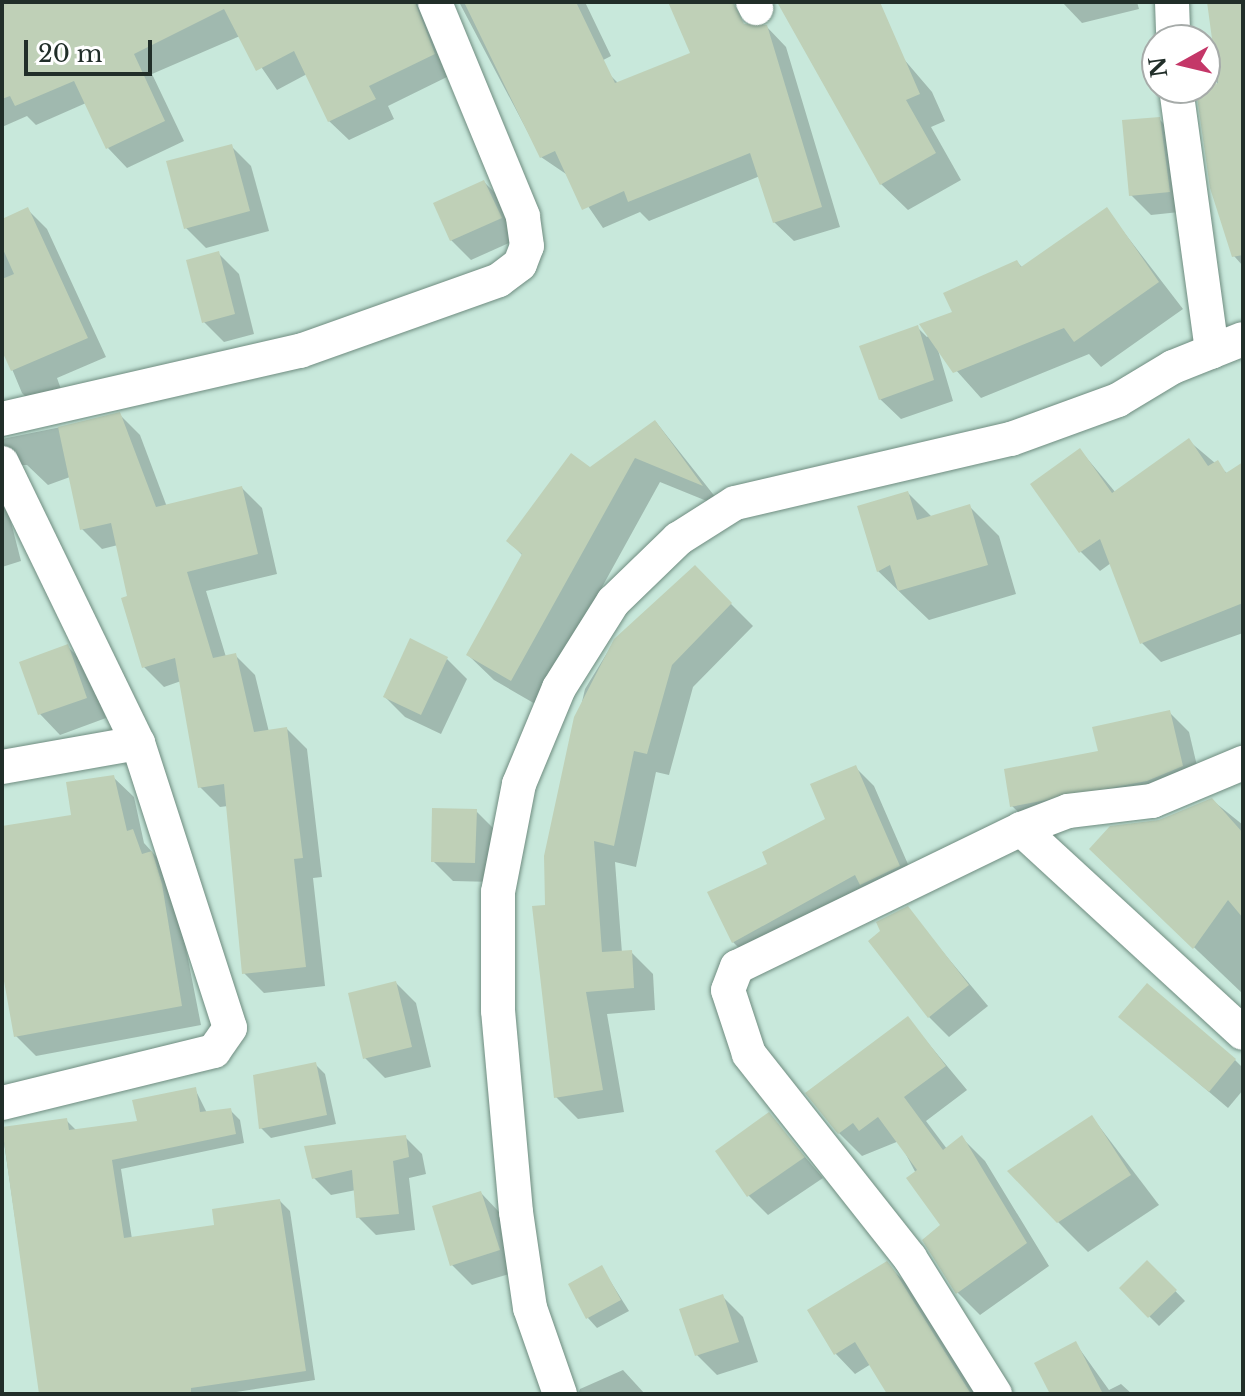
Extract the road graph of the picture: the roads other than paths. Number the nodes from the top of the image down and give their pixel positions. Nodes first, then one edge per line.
1 (435, 2) edge
2 (1172, 2) edge
3 (1173, 24) edge
4 (1179, 104) edge
5 (1228, 345) edge
6 (2, 419) edge
7 (2, 463) edge
8 (138, 743) junction
9 (1243, 763) edge
10 (2, 767) edge
11 (1021, 829) junction
12 (1243, 1033) edge
13 (2, 1103) edge
14 (560, 1394) edge
15 (995, 1394) edge

1 - 6 street
2 - 3 street
4 - 5 street
5 - 14 street
7 - 8 street
8 - 10 street
8 - 13 street
9 - 11 street
11 - 12 street
11 - 15 street

